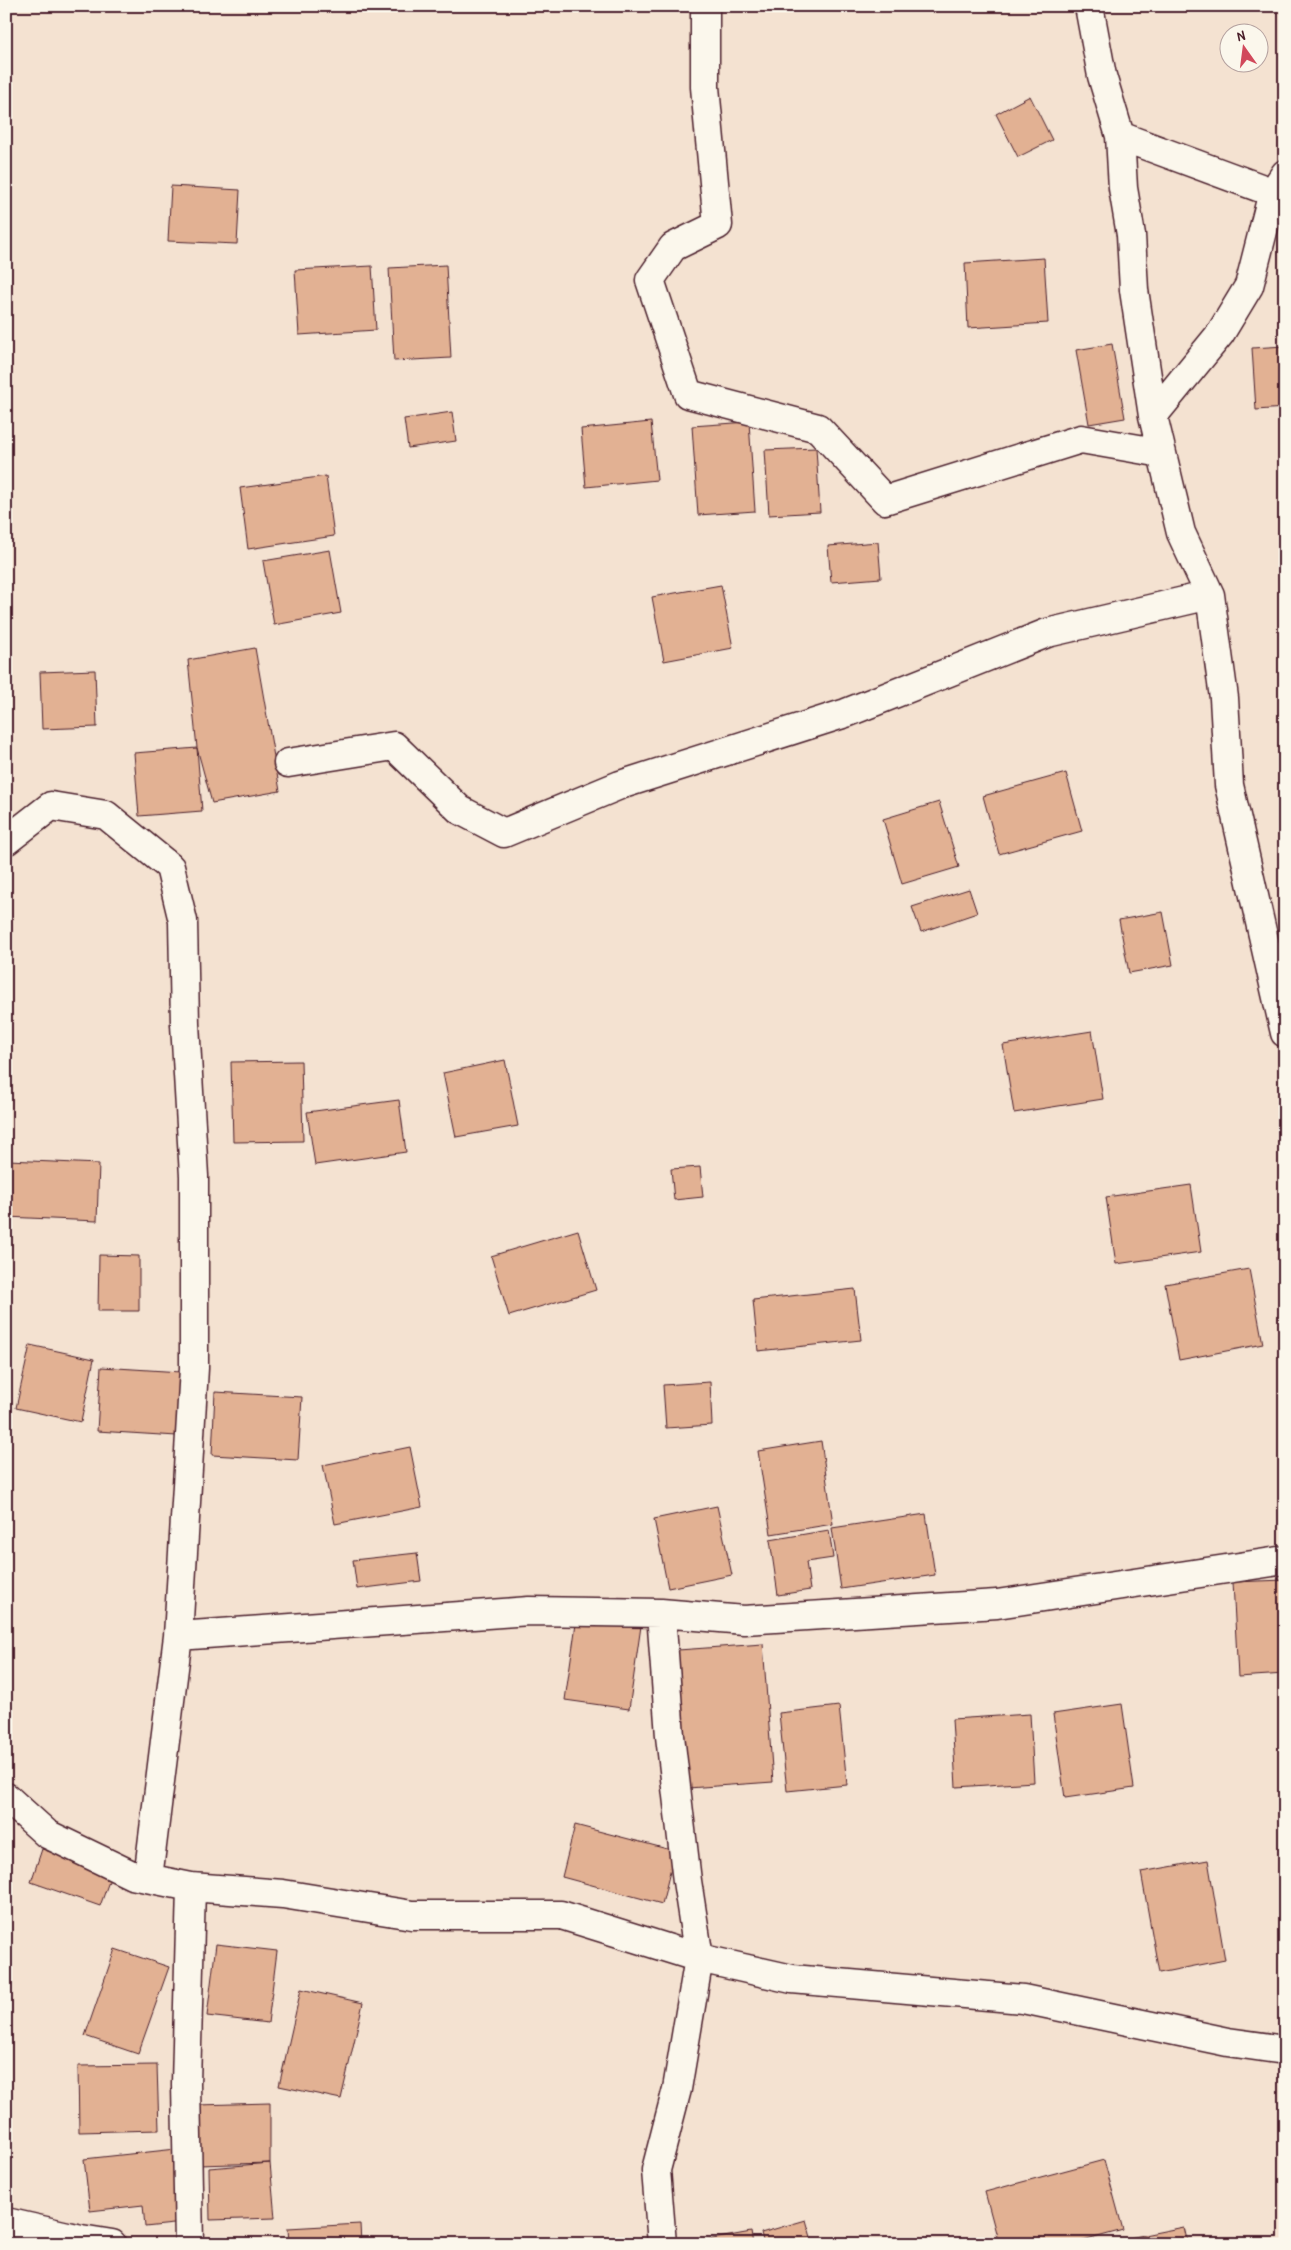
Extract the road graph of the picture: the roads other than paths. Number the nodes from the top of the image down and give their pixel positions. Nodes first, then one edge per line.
1 (705, 6) edge
2 (1089, 6) edge
3 (1120, 136) junction
4 (1281, 188) edge
5 (1153, 416) junction
6 (1162, 453) junction
7 (1210, 595) junction
8 (288, 763) dead end
9 (6, 841) edge
10 (1285, 1032) edge
11 (1285, 1560) edge
12 (661, 1613) junction
13 (178, 1636) junction
14 (6, 1797) edge
15 (148, 1878) junction
16 (191, 1887) junction
17 (699, 1958) junction
18 (1285, 2050) edge
19 (6, 2222) edge
20 (112, 2244) edge
21 (189, 2244) edge
22 (662, 2244) edge

1 - 6 street
2 - 3 street
3 - 4 street
3 - 5 street
4 - 5 street
5 - 6 street
6 - 7 street
7 - 8 street
7 - 10 street
9 - 13 street
11 - 12 street
12 - 13 street
12 - 17 street
13 - 15 street
14 - 15 street
15 - 16 street
16 - 17 street
16 - 21 street
17 - 18 street
17 - 22 street
19 - 20 street

